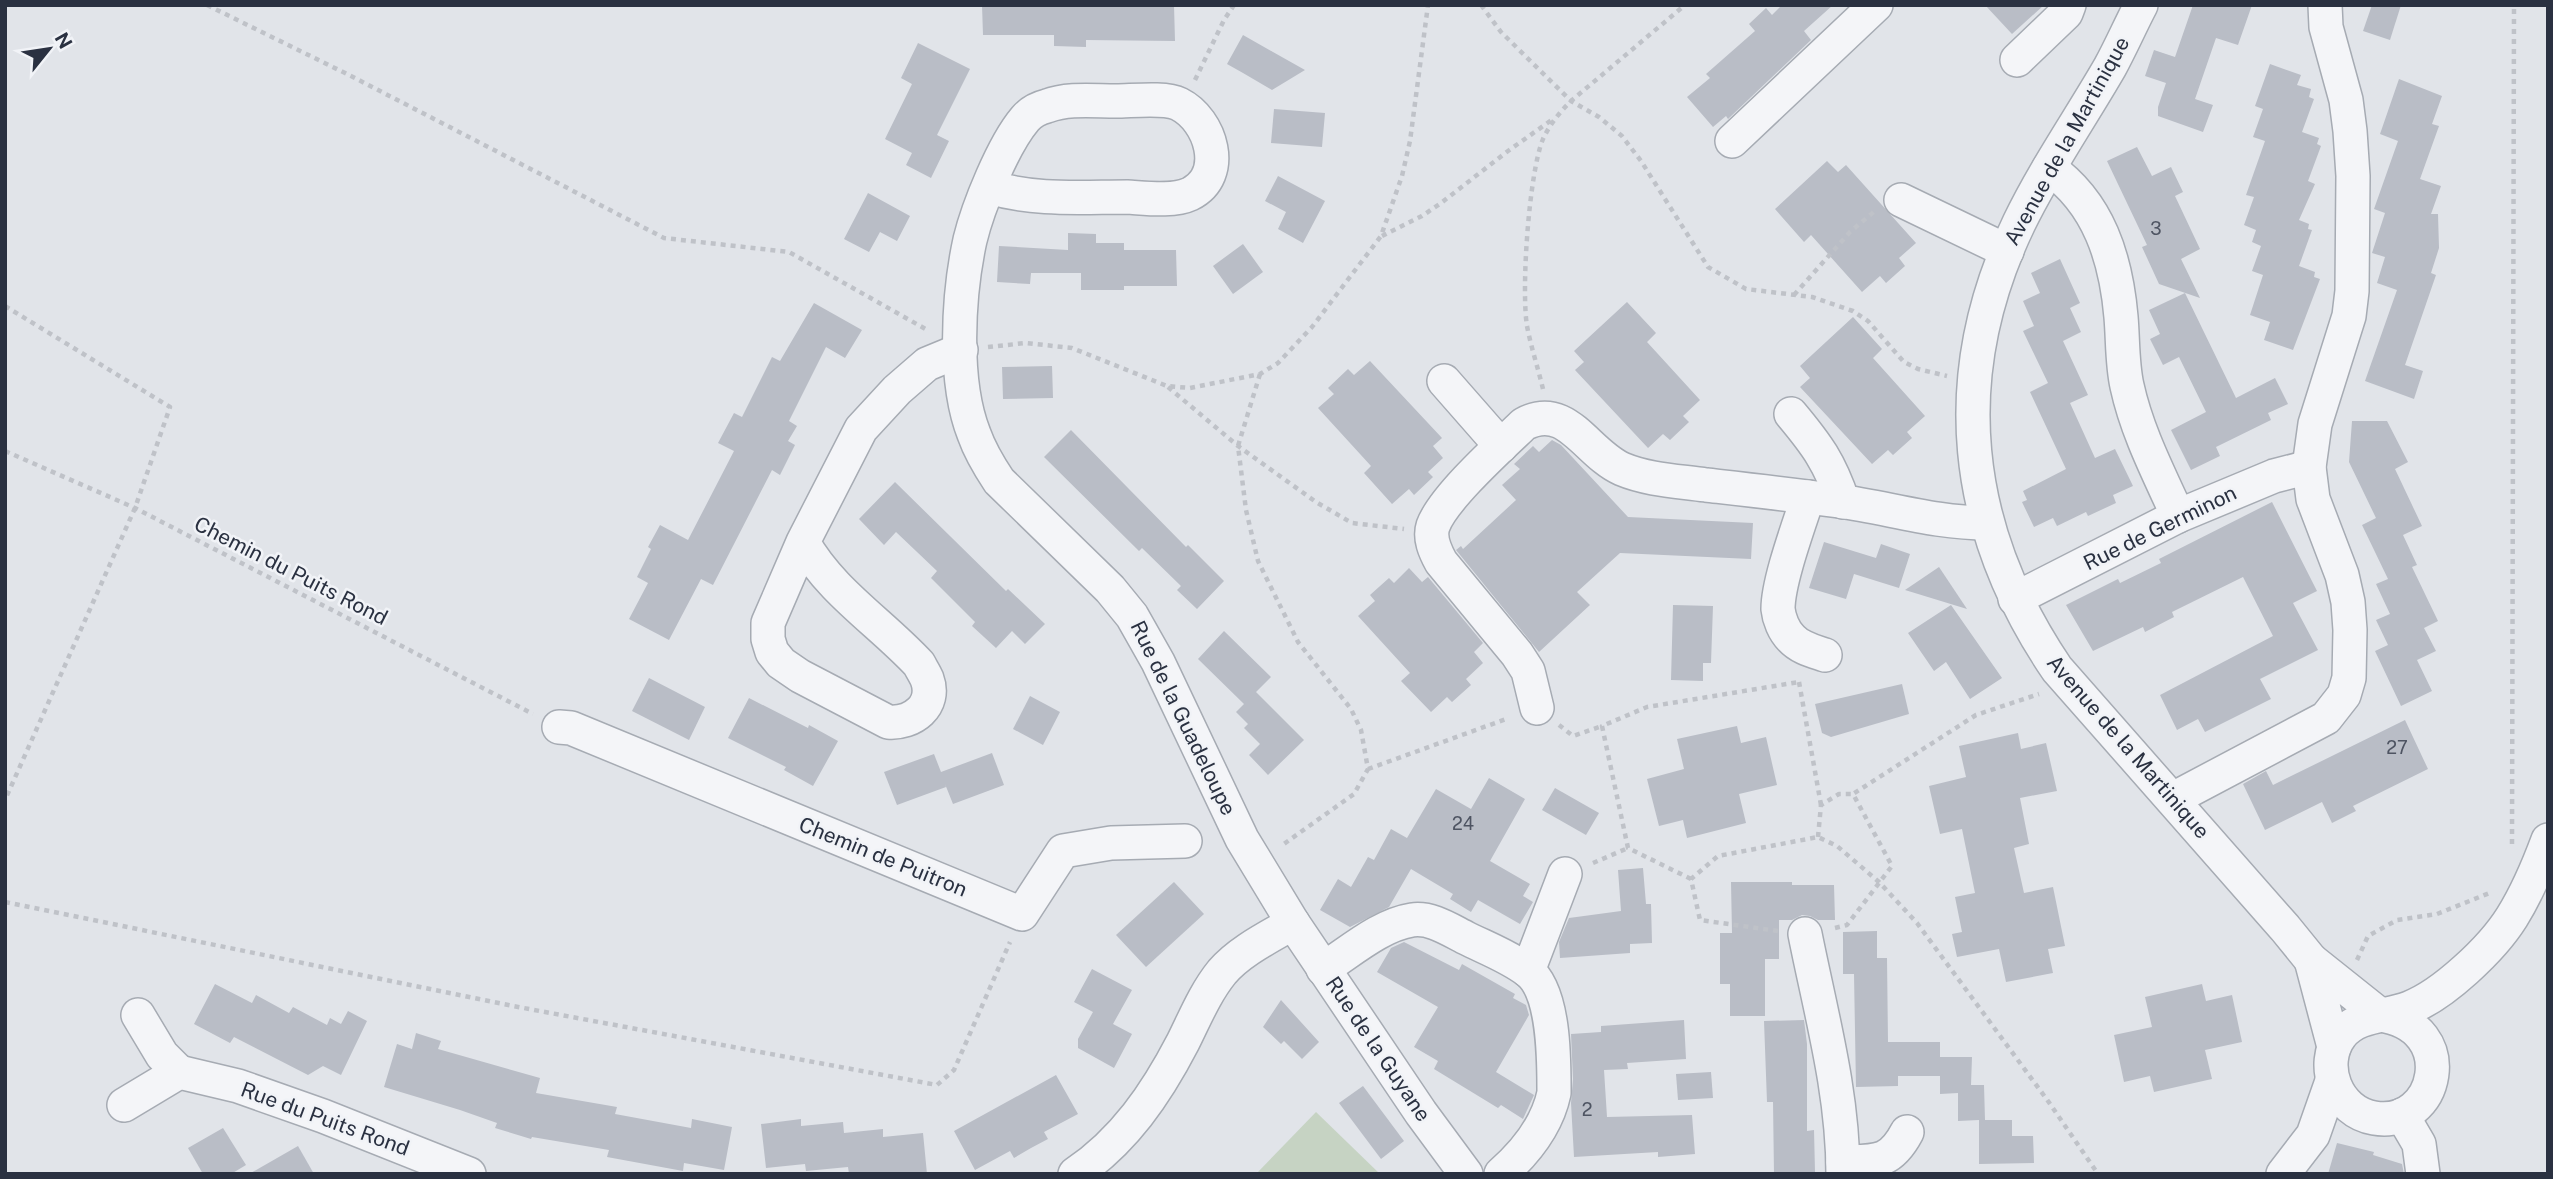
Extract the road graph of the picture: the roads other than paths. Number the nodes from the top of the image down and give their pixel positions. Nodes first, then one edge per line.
1 (1876, 5) edge
2 (2069, 5) edge
3 (2141, 5) edge
4 (2325, 5) edge
5 (2017, 60) dead end
6 (1732, 141) dead end
7 (2049, 168) junction
8 (990, 187) junction
9 (1901, 200) road end
10 (2007, 251) junction
11 (961, 350) junction
12 (1444, 381) dead end
13 (1791, 414) dead end
14 (1501, 446) junction
15 (2309, 467) junction
16 (1808, 497) junction
17 (1843, 502) junction
18 (2178, 516) junction
19 (1987, 523) junction
20 (803, 542) junction
21 (2015, 599) junction
22 (1825, 655) dead end
23 (1536, 708) road end
24 (559, 727) road end
25 (2173, 799) junction
26 (2548, 840) edge
27 (1185, 841) dead end
28 (1565, 874) road end
29 (1293, 923) junction
30 (1805, 934) road end
31 (2311, 960) junction
32 (1323, 969) junction
33 (1528, 971) junction
34 (138, 1015) dead end
35 (2380, 1016) junction
36 (2334, 1047) junction
37 (178, 1072) junction
38 (2332, 1081) junction
39 (124, 1105) dead end
40 (2402, 1115) junction
41 (1907, 1132) dead end
42 (1843, 1168) edge
43 (469, 1174) edge
44 (1075, 1174) edge
45 (1466, 1174) edge
46 (1501, 1174) edge
47 (2283, 1174) edge
48 (2423, 1174) edge

1 - 6 street
2 - 5 street
3 - 7 street, Avenue de la Martinique
4 - 15 street
7 - 10 street, Avenue de la Martinique
7 - 18 street
8 - 8 street, Rue de la Guadeloupe
8 - 11 street, Rue de la Guadeloupe
9 - 10 street
10 - 19 street, Avenue de la Martinique
11 - 20 street
11 - 29 street, Rue de la Guadeloupe
12 - 14 street
13 - 17 street
14 - 16 street
14 - 23 street
15 - 18 street, Rue de Germinon
15 - 25 street
16 - 17 street
16 - 22 street
17 - 19 street
18 - 21 street, Rue de Germinon
19 - 21 street, Avenue de la Martinique
20 - 20 street
21 - 25 street, Avenue de la Martinique
24 - 27 street, Chemin de Puitron
25 - 31 street, Avenue de la Martinique
26 - 35 street
28 - 33 street
29 - 32 street, Rue de la Guyane
29 - 44 street
30 - 42 street
31 - 35 street, Avenue de la Martinique
31 - 36 street, Avenue de la Martinique
32 - 33 street
32 - 45 street, Rue de la Guyane
33 - 46 street
34 - 37 street
35 - 36 street
35 - 40 street
36 - 38 street
37 - 39 street
37 - 43 street, Rue du Puits Rond
38 - 40 street
38 - 47 street
40 - 48 street
41 - 42 street

